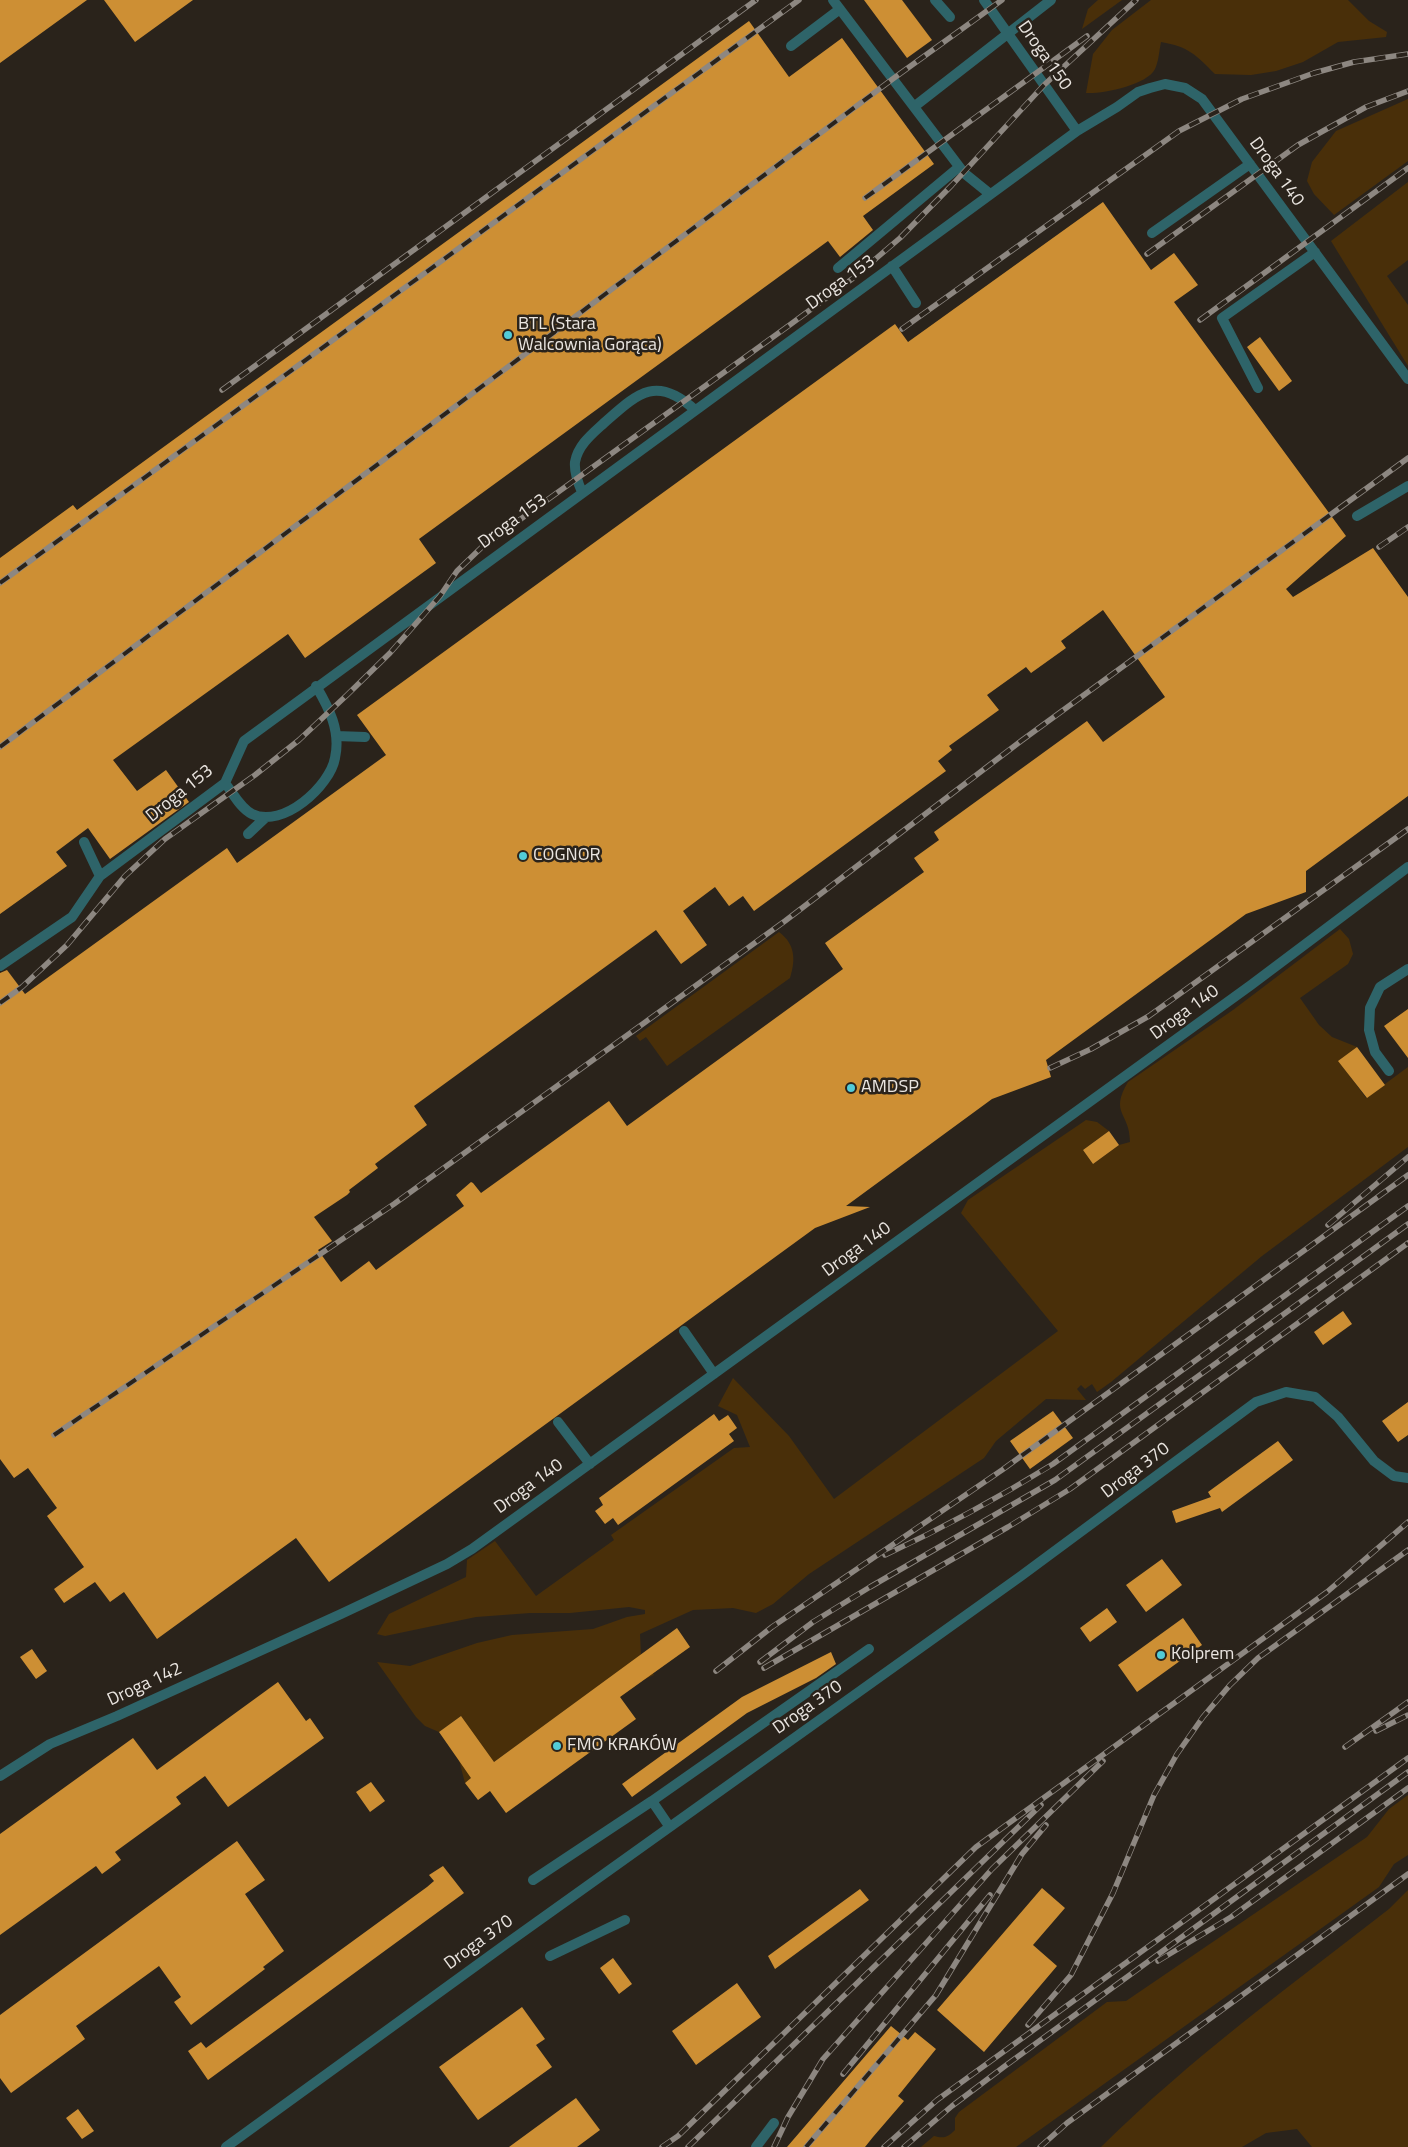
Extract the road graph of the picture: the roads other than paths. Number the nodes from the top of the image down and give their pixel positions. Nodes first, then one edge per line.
1 (833, 0) edge
2 (935, 0) edge
3 (984, 0) edge
4 (1051, 0) edge
5 (840, 9) junction
6 (950, 17) dead end
7 (1008, 34) junction
8 (791, 46) dead end
9 (915, 106) junction
10 (1076, 131) junction
11 (1250, 164) junction
12 (959, 167) junction
13 (990, 194) junction
14 (1152, 233) dead end
15 (1315, 252) junction
16 (892, 266) junction
17 (838, 268) dead end
18 (916, 303) dead end
19 (1408, 379) edge
20 (1258, 388) dead end
21 (695, 410) junction
22 (1408, 486) edge
23 (582, 492) junction
24 (1357, 516) dead end
25 (316, 686) junction
26 (336, 736) junction
27 (365, 737) dead end
28 (226, 782) junction
29 (266, 817) junction
30 (248, 834) dead end
31 (84, 842) dead end
32 (1408, 866) edge
33 (100, 876) junction
34 (0, 966) edge
35 (1408, 969) edge
36 (1389, 1071) dead end
37 (684, 1331) dead end
38 (714, 1374) junction
39 (558, 1422) dead end
40 (590, 1464) junction
41 (1408, 1478) edge
42 (307, 1629) joint
43 (869, 1649) dead end
44 (0, 1776) edge
45 (652, 1801) junction
46 (670, 1826) junction
47 (533, 1880) dead end
48 (625, 1920) dead end
49 (550, 1956) dead end
50 (774, 2123) dead end
51 (226, 2147) edge
52 (756, 2147) edge

1 - 5 lane
2 - 6 lane
3 - 7 lane, Droga 150
4 - 7 lane
5 - 8 lane
5 - 9 lane
7 - 9 lane
7 - 10 lane, Droga 150
9 - 12 lane
10 - 11 lane, Droga 140
10 - 13 lane, Droga 153
11 - 14 lane
11 - 15 lane, Droga 140
12 - 13 lane
12 - 17 lane
13 - 16 lane, Droga 153
15 - 19 lane, Droga 140
15 - 20 lane
16 - 18 lane
16 - 21 lane, Droga 153
21 - 23 lane, Droga 153
21 - 23 lane
22 - 24 lane
23 - 25 lane, Droga 153
25 - 26 lane
25 - 28 lane, Droga 153
26 - 27 lane
26 - 29 lane
28 - 29 lane
28 - 33 lane, Droga 153
29 - 30 lane
31 - 33 lane
32 - 38 lane, Droga 140
33 - 34 lane, Droga 153
35 - 36 lane
37 - 38 lane
38 - 40 lane, Droga 140
39 - 40 lane
40 - 42 lane, Droga 140
41 - 46 lane, Droga 370
42 - 44 lane, Droga 142
43 - 45 lane
45 - 46 lane
45 - 47 lane
46 - 51 lane, Droga 370
48 - 49 lane
50 - 52 lane

